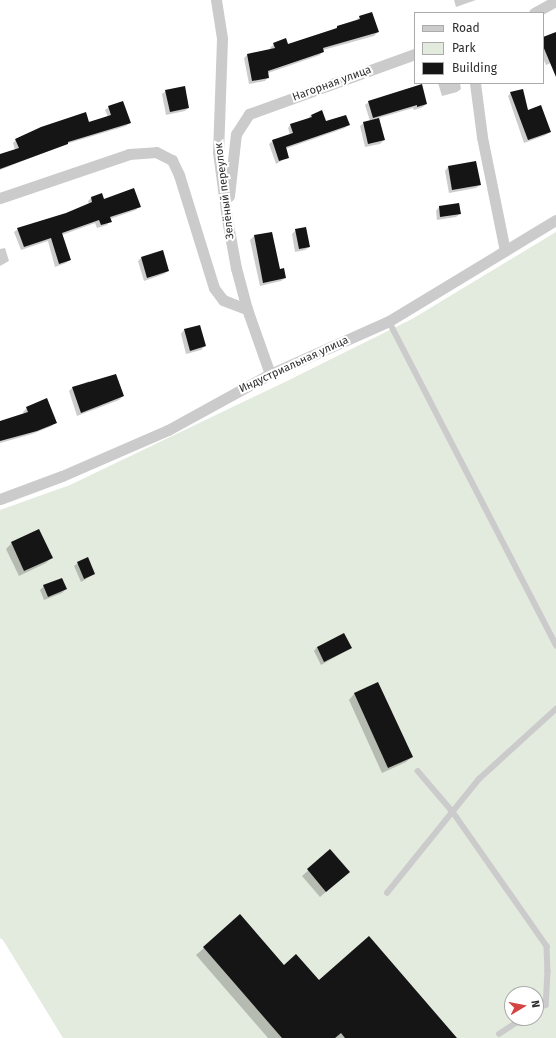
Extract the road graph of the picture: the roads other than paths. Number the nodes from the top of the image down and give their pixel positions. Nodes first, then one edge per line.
1 (216, 0) edge
2 (556, 0) edge
3 (536, 12) edge
4 (414, 54) edge
5 (475, 84) edge
6 (0, 198) edge
7 (227, 219) junction
8 (556, 220) edge
9 (505, 251) junction
10 (247, 309) junction
11 (389, 321) junction
12 (270, 374) junction
13 (0, 499) edge
14 (556, 644) edge
15 (556, 709) edge
16 (418, 771) dead end
17 (453, 812) junction
18 (387, 893) dead end
19 (544, 1006) edge
20 (511, 1026) edge
21 (498, 1034) dead end

1 - 7 street, Зелёный переулок
2 - 3 street
4 - 7 street, Нагорная улица
5 - 9 street
6 - 10 street
7 - 10 street, Зелёный переулок
8 - 9 street, Индустриальная улица
9 - 11 street, Индустриальная улица
10 - 12 street, Зелёный переулок
11 - 12 street, Индустриальная улица
11 - 14 lane
12 - 13 street, Индустриальная улица
15 - 17 lane
16 - 17 lane
17 - 18 lane
17 - 19 lane
20 - 21 lane

